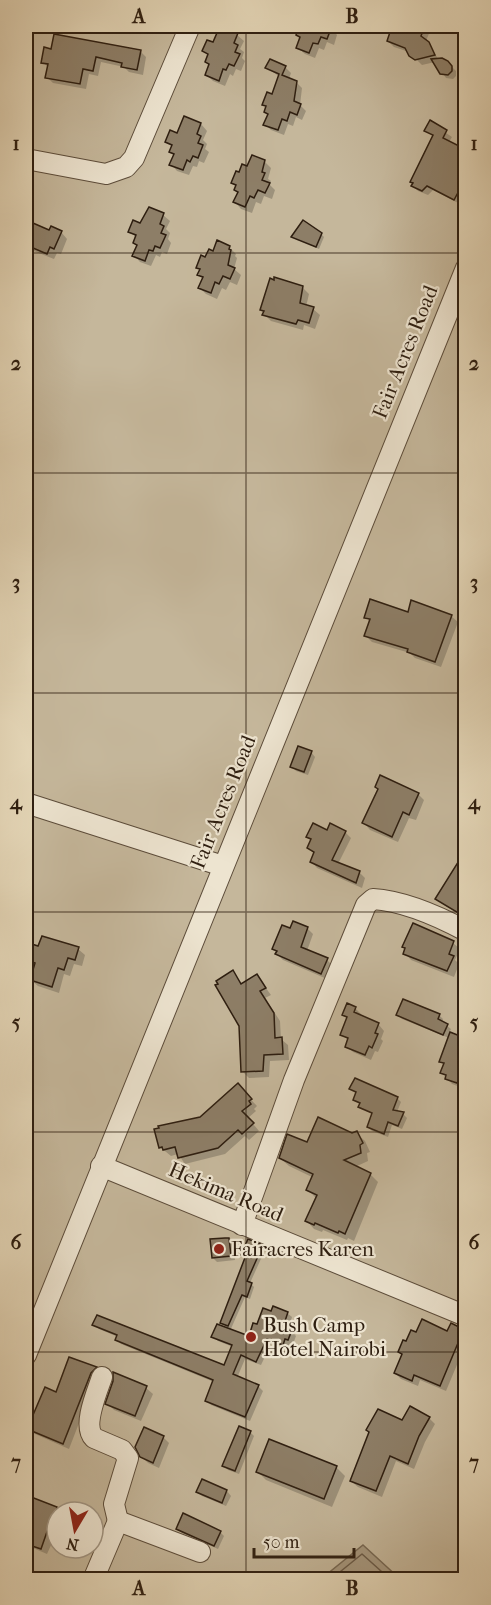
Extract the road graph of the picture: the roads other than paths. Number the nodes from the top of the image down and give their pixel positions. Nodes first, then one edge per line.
1 (190, 26) edge
2 (26, 159) edge
3 (465, 268) edge
4 (26, 804) edge
5 (223, 866) junction
6 (465, 931) edge
7 (101, 1166) junction
8 (242, 1225) junction
9 (465, 1316) edge
10 (26, 1355) edge
11 (102, 1377) dead end
12 (118, 1521) junction
13 (200, 1552) dead end
14 (93, 1580) edge

1 - 2 street
3 - 5 street, Fair Acres Road
4 - 5 street
5 - 7 street, Fair Acres Road
6 - 8 street
7 - 8 street, Hekima Road
7 - 10 street, Fair Acres Road
8 - 9 street, Hekima Road
11 - 12 street
12 - 13 street
12 - 14 street

